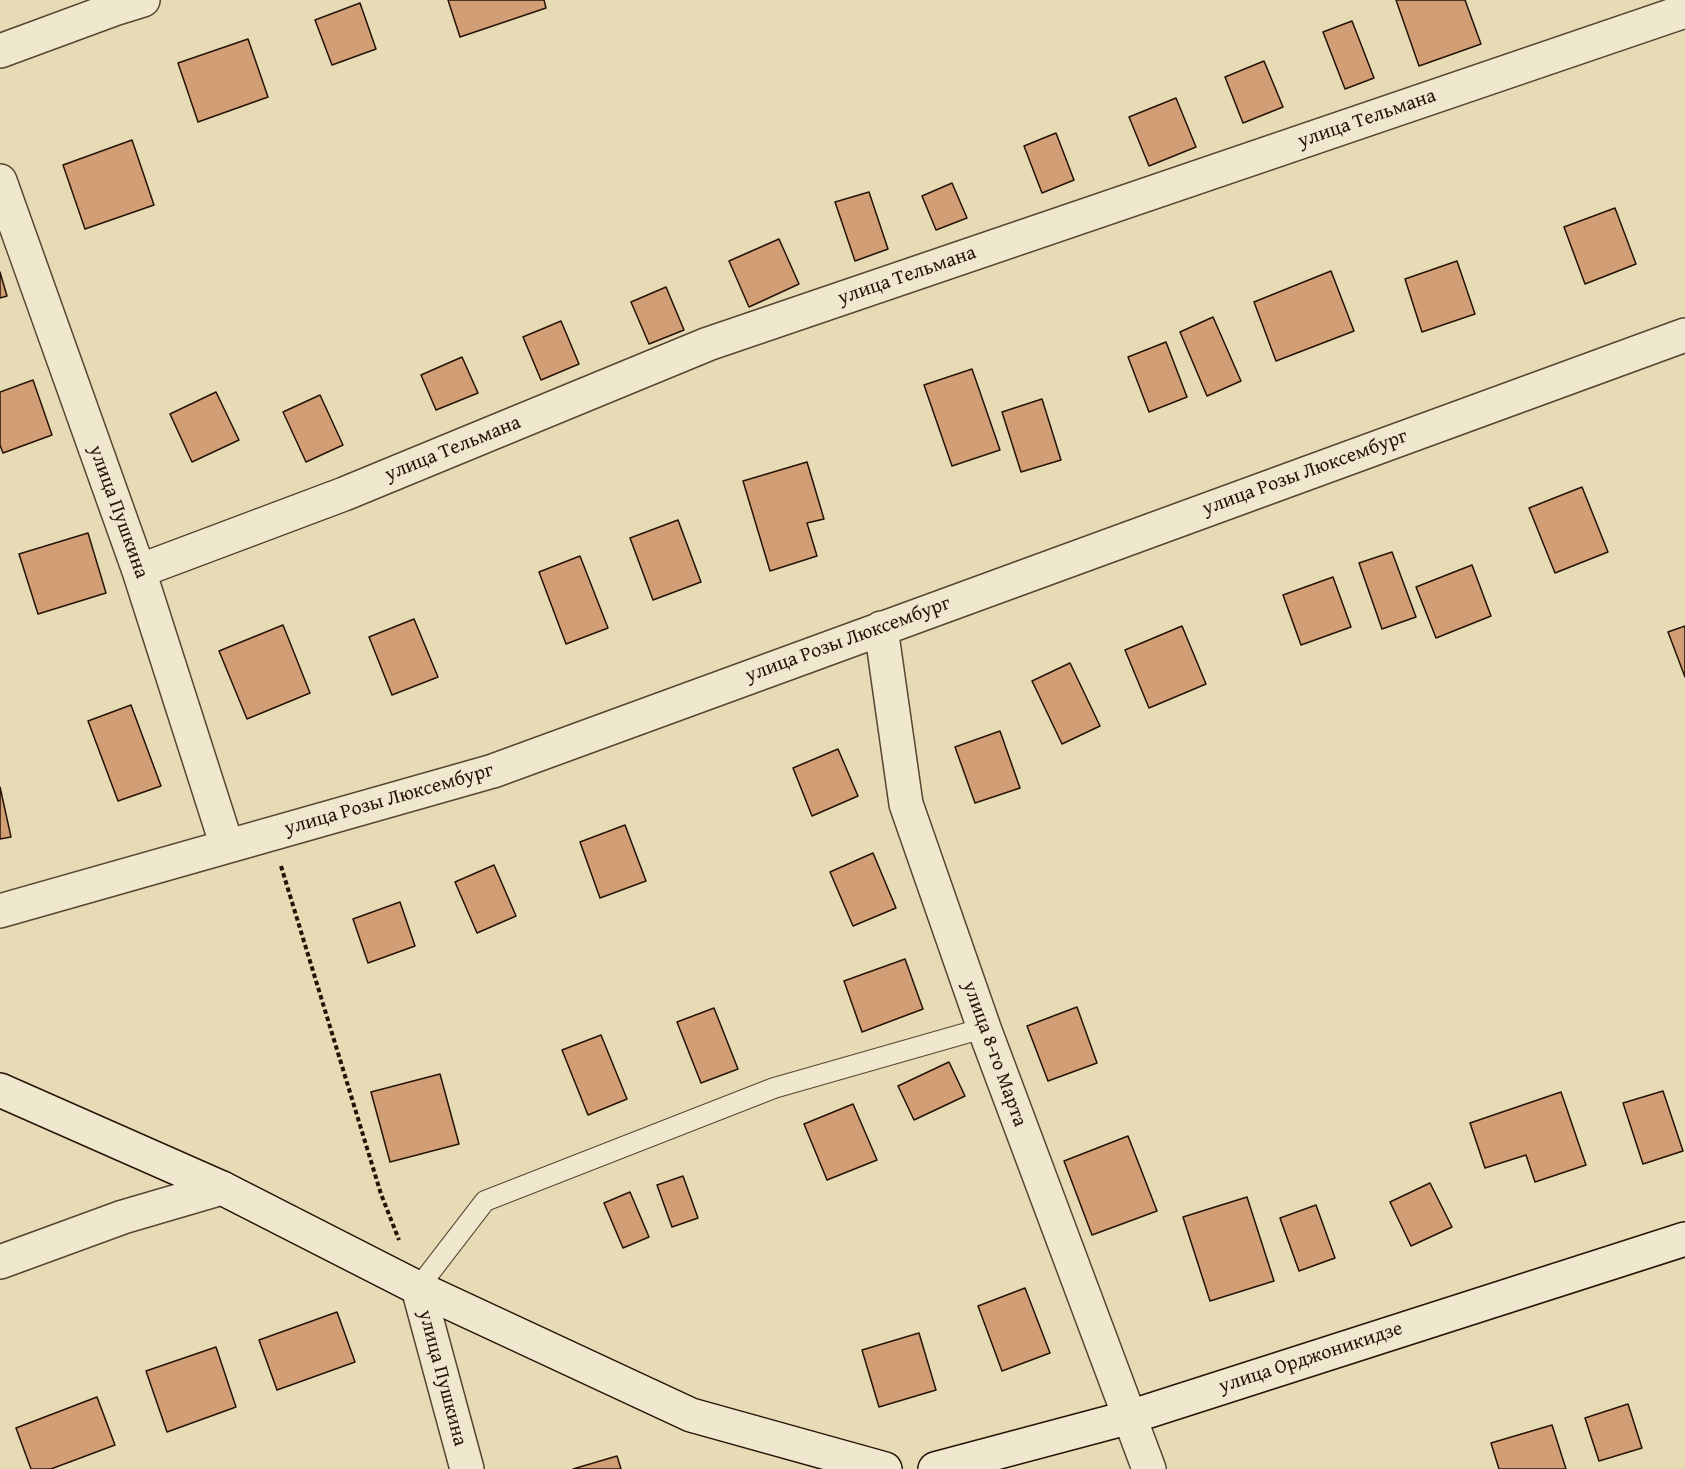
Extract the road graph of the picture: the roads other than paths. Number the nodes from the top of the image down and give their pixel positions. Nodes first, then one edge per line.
1 (144, 0) edge
2 (1685, 10) edge
3 (0, 51) edge
4 (0, 181) edge
5 (1685, 335) edge
6 (140, 571) junction
7 (880, 628) junction
8 (227, 846) junction
9 (0, 911) edge
10 (984, 1028) junction
11 (0, 1089) edge
12 (222, 1188) junction
13 (1685, 1239) edge
14 (0, 1262) edge
15 (418, 1288) junction
16 (1130, 1417) junction
17 (467, 1469) edge
18 (885, 1469) edge
19 (935, 1469) edge
20 (1149, 1469) edge

1 - 3 street
2 - 6 street, улица Тельмана
4 - 6 street, улица Пушкина
5 - 7 street, улица Розы Люксембург
6 - 8 street, улица Пушкина
7 - 8 street, улица Розы Люксембург
7 - 10 street, улица 8-го Марта
8 - 9 street, улица Розы Люксембург
10 - 15 lane
10 - 16 street, улица 8-го Марта
11 - 12 street
12 - 14 street
12 - 15 street
13 - 16 street, улица Орджоникидзе
15 - 17 street, улица Пушкина
15 - 18 street
16 - 19 street, улица Орджоникидзе
16 - 20 street, улица 8-го Марта

